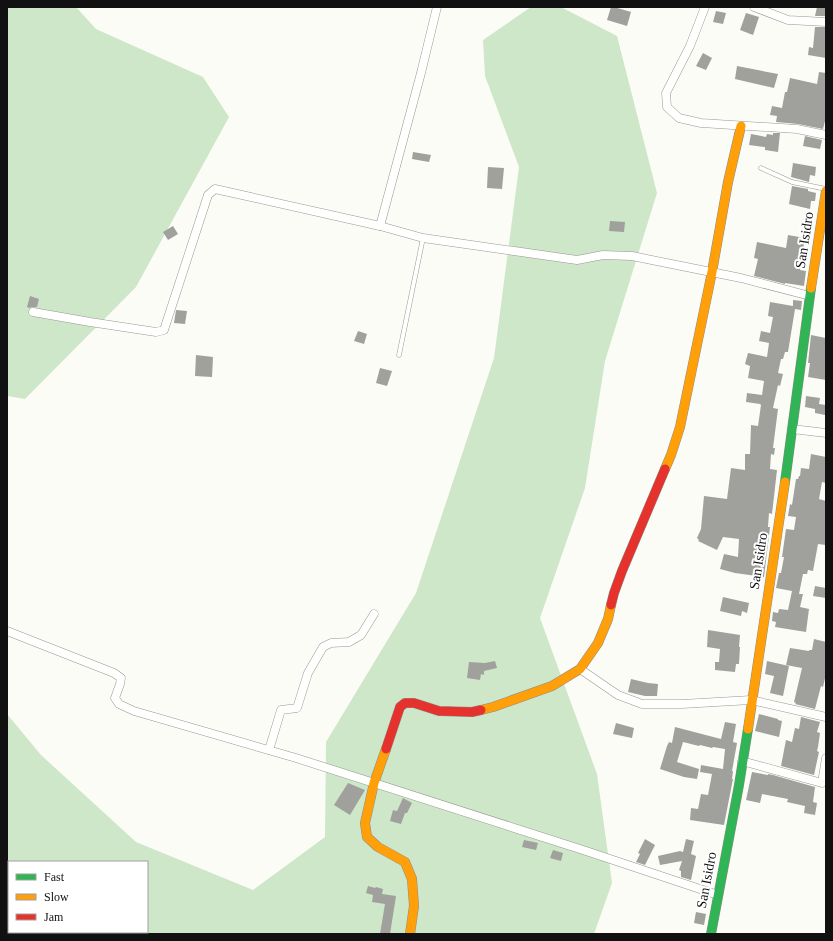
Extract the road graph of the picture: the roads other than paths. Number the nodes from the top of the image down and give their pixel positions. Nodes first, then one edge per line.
1 (437, 7) edge
2 (706, 7) edge
3 (754, 7) edge
4 (826, 22) edge
5 (741, 126) junction
6 (826, 135) edge
7 (761, 168) dead end
8 (826, 190) edge
9 (380, 226) junction
10 (823, 229) edge
11 (423, 238) junction
12 (712, 272) junction
13 (810, 296) junction
14 (33, 312) dead end
15 (399, 355) dead end
16 (792, 429) junction
17 (826, 432) edge
18 (374, 614) dead end
19 (7, 631) edge
20 (580, 669) junction
21 (752, 700) junction
22 (826, 717) edge
23 (269, 750) junction
24 (826, 758) edge
25 (742, 761) junction
26 (374, 783) junction
27 (824, 784) edge
28 (718, 895) junction
29 (410, 934) edge
30 (711, 934) edge

1 - 9 street
2 - 5 street
3 - 4 street
5 - 6 street
5 - 12 street
7 - 8 lane
8 - 10 street, San Isidro
9 - 11 street
9 - 14 street
10 - 13 street, San Isidro
11 - 12 street
11 - 15 lane
12 - 13 street
12 - 20 street
13 - 16 street, San Isidro
16 - 17 street
16 - 21 street, San Isidro
18 - 23 street
19 - 23 street
20 - 21 street
20 - 26 street
21 - 22 street
21 - 25 street, San Isidro
23 - 26 street
24 - 27 street
25 - 27 street
25 - 28 street, San Isidro
26 - 28 street
26 - 29 street
28 - 30 street, San Isidro

